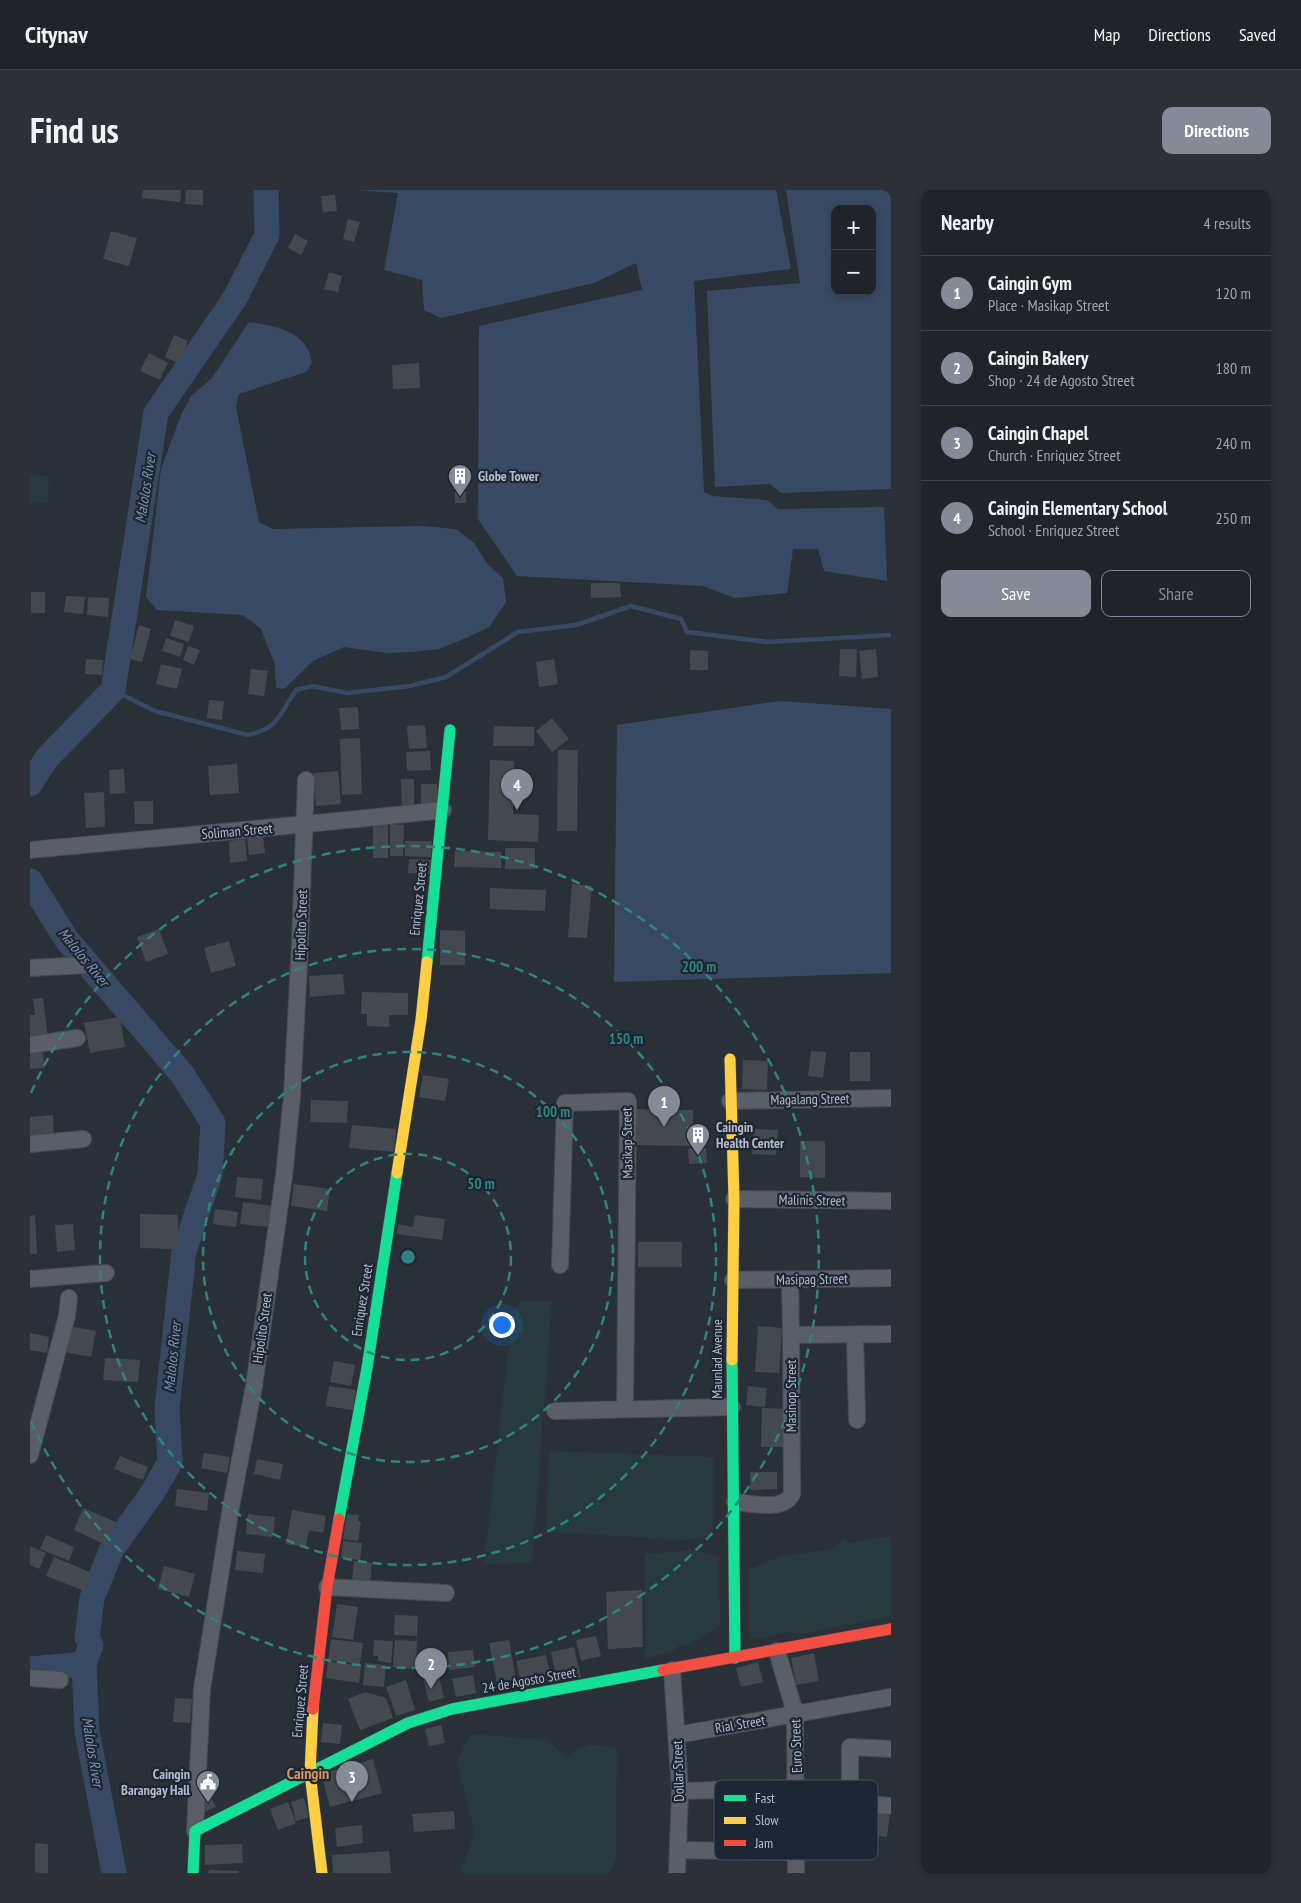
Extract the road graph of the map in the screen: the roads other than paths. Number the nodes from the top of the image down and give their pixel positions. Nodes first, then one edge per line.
1 (450, 730) dead end
2 (306, 780) dead end
3 (443, 810) junction
4 (305, 825) junction
5 (36, 849) edge
6 (84, 965) dead end
7 (30, 968) edge
8 (77, 1038) dead end
9 (30, 1045) edge
10 (730, 1059) dead end
11 (891, 1098) edge
12 (730, 1100) junction
13 (83, 1139) dead end
14 (30, 1144) edge
15 (734, 1199) junction
16 (891, 1201) edge
17 (560, 1265) dead end
18 (106, 1273) dead end
19 (30, 1278) edge
20 (891, 1278) edge
21 (733, 1280) junction
22 (790, 1280) junction
23 (70, 1287) junction
24 (891, 1334) edge
25 (791, 1335) junction
26 (856, 1335) junction
27 (732, 1407) junction
28 (625, 1408) junction
29 (555, 1411) dead end
30 (857, 1420) dead end
31 (30, 1455) edge
32 (735, 1502) junction
33 (327, 1587) junction
34 (446, 1593) dead end
35 (891, 1629) edge
36 (777, 1651) junction
37 (735, 1658) junction
38 (672, 1670) junction
39 (30, 1678) edge
40 (60, 1680) dead end
41 (891, 1697) edge
42 (795, 1713) junction
43 (677, 1735) junction
44 (891, 1749) edge
45 (310, 1773) junction
46 (797, 1780) edge
47 (850, 1780) edge
48 (714, 1790) edge
49 (680, 1791) junction
50 (878, 1805) edge
51 (891, 1806) edge
52 (195, 1831) junction
53 (678, 1850) junction
54 (714, 1851) edge
55 (796, 1860) edge
56 (194, 1873) edge
57 (322, 1873) edge
58 (677, 1873) edge
59 (796, 1873) edge

1 - 3 street, Enriquez Street
2 - 4 street, Hipolito Street
3 - 4 street, Soliman Street
3 - 33 street, Enriquez Street
4 - 5 street, Soliman Street
4 - 52 street, Hipolito Street
6 - 7 street
8 - 9 street
10 - 12 street, Maunlad Avenue
11 - 12 street, Magalang Street
12 - 15 street, Maunlad Avenue
13 - 14 street
15 - 16 street, Malinis Street
15 - 21 street, Maunlad Avenue
17 - 28 street, Masikap Street
18 - 23 street
19 - 23 street
20 - 22 street, Masipag Street
21 - 22 street, Masipag Street
21 - 27 street, Maunlad Avenue
22 - 25 street, Masinop Street
23 - 31 street
24 - 26 street
25 - 26 street
25 - 32 street, Masinop Street
26 - 30 street
27 - 28 street
27 - 32 street, Maunlad Avenue
28 - 29 street
32 - 37 street, Maunlad Avenue
33 - 34 street
33 - 45 street, Enriquez Street
35 - 36 street, 24 de Agosto Street
36 - 37 street, 24 de Agosto Street
36 - 42 street, Euro Street
37 - 38 street, 24 de Agosto Street
38 - 43 street, Dollar Street
38 - 45 street, 24 de Agosto Street
39 - 40 street
41 - 42 street, Rial Street
42 - 43 street, Rial Street
42 - 46 street, Euro Street
43 - 49 street, Dollar Street
44 - 47 street
45 - 52 street, 24 de Agosto Street
45 - 57 street, Enriquez Street
48 - 49 street
49 - 53 street, Dollar Street
50 - 51 street
52 - 56 street, Hipolito Street
53 - 54 street
53 - 58 street, Dollar Street
55 - 59 street, Euro Street

